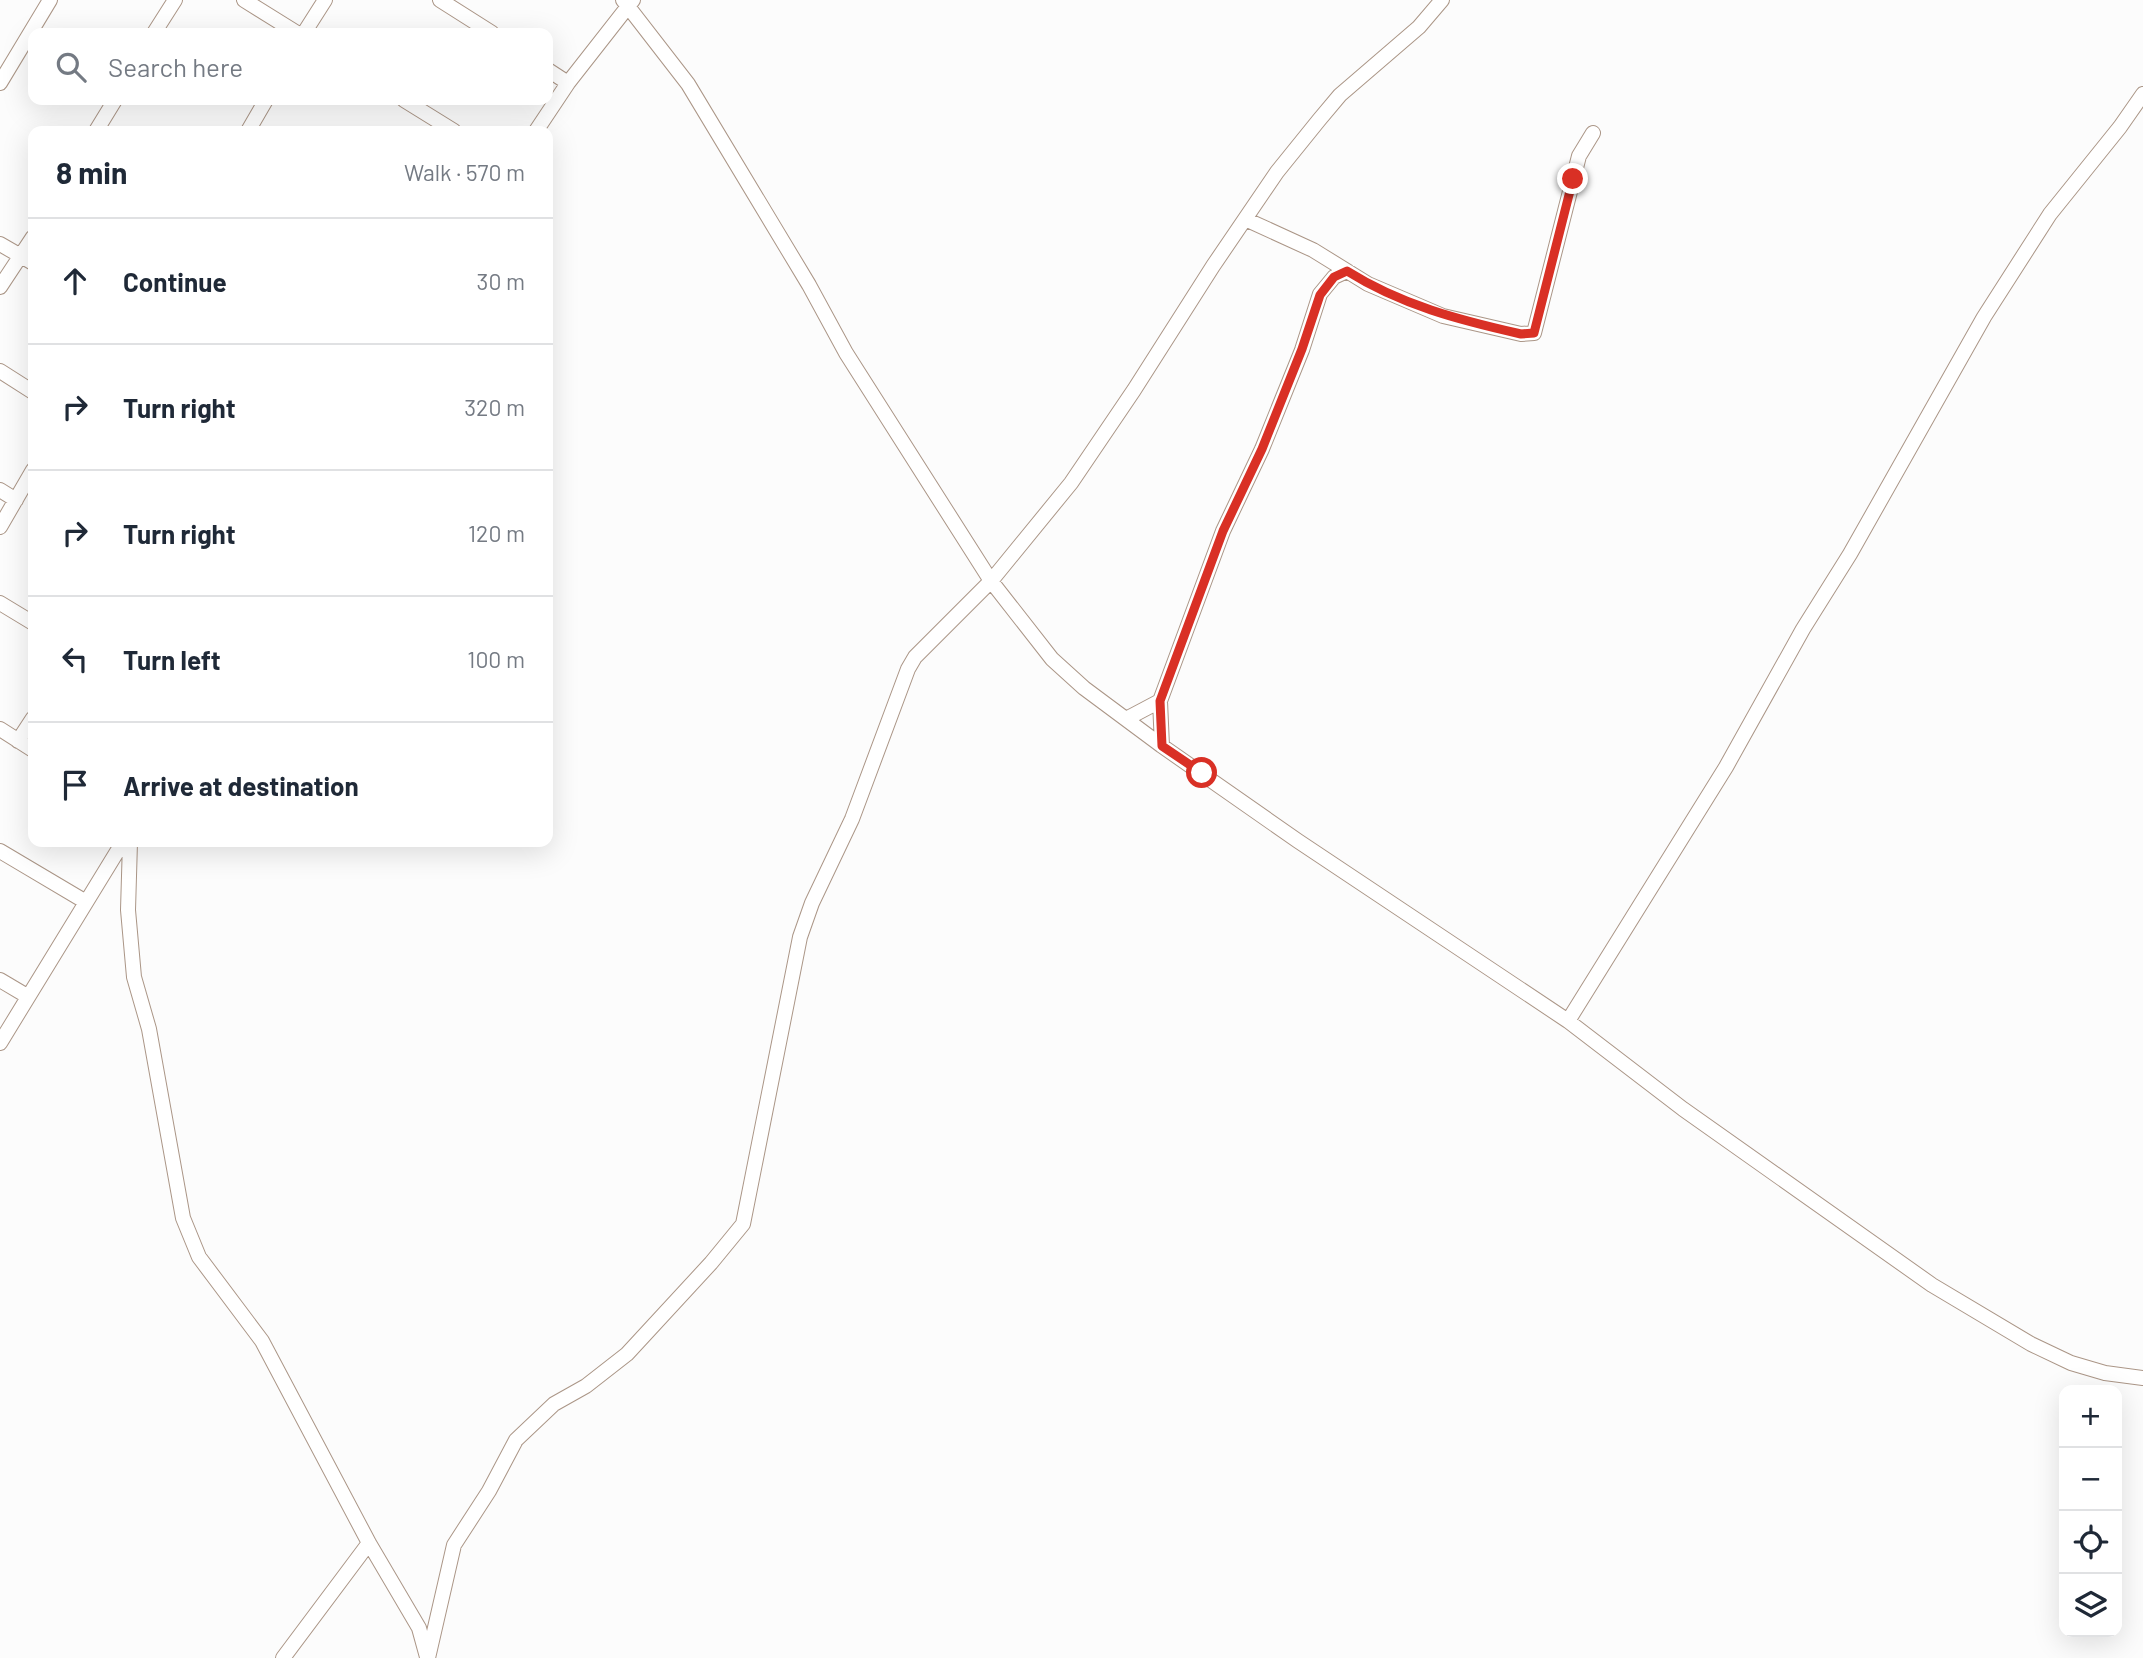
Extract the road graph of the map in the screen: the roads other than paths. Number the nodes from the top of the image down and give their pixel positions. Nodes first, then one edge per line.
1 (50, 0) edge
2 (175, 0) edge
3 (244, 0) edge
4 (325, 0) edge
5 (440, 0) edge
6 (1442, 0) edge
7 (629, 3) edge
8 (33, 28) edge
9 (157, 28) edge
10 (289, 28) edge
11 (307, 28) edge
12 (484, 28) edge
13 (28, 37) edge
14 (553, 73) edge
15 (0, 83) edge
16 (568, 83) junction
17 (2143, 94) edge
18 (112, 105) edge
19 (264, 105) edge
20 (412, 105) edge
21 (99, 126) edge
22 (253, 126) edge
23 (446, 126) edge
24 (539, 126) edge
25 (1593, 133) dead end
26 (1245, 219) junction
27 (0, 244) edge
28 (28, 259) edge
29 (1347, 271) junction
30 (0, 287) edge
31 (0, 371) edge
32 (28, 389) edge
33 (0, 489) edge
34 (23, 497) edge
35 (0, 527) edge
36 (991, 581) junction
37 (0, 603) edge
38 (28, 619) edge
39 (1160, 701) junction
40 (1126, 719) junction
41 (28, 726) edge
42 (0, 729) edge
43 (18, 741) junction
44 (1162, 746) junction
45 (28, 747) edge
46 (120, 847) edge
47 (130, 847) edge
48 (0, 851) edge
49 (86, 902) junction
50 (0, 981) edge
51 (27, 996) junction
52 (1567, 1021) junction
53 (0, 1043) edge
54 (2143, 1378) edge
55 (369, 1543) junction
56 (283, 1658) edge
57 (427, 1658) edge

1 - 8 street
2 - 9 street
3 - 10 street
4 - 11 street
5 - 12 street
6 - 26 street
7 - 16 street
7 - 36 street
13 - 15 street
14 - 16 street
16 - 24 street
17 - 52 street
18 - 21 street
19 - 22 street
20 - 23 street
25 - 29 street
26 - 29 street
26 - 36 street
27 - 28 street
28 - 30 street
29 - 39 street
31 - 32 street
33 - 34 street
34 - 35 street
36 - 40 street
36 - 57 street
37 - 38 street
39 - 40 street
39 - 44 street
40 - 44 street
41 - 43 street
42 - 43 street
43 - 45 street
44 - 52 street
46 - 49 street
47 - 55 street
48 - 49 street
49 - 51 street
50 - 51 street
51 - 53 street
52 - 54 street
55 - 56 street
55 - 57 street

